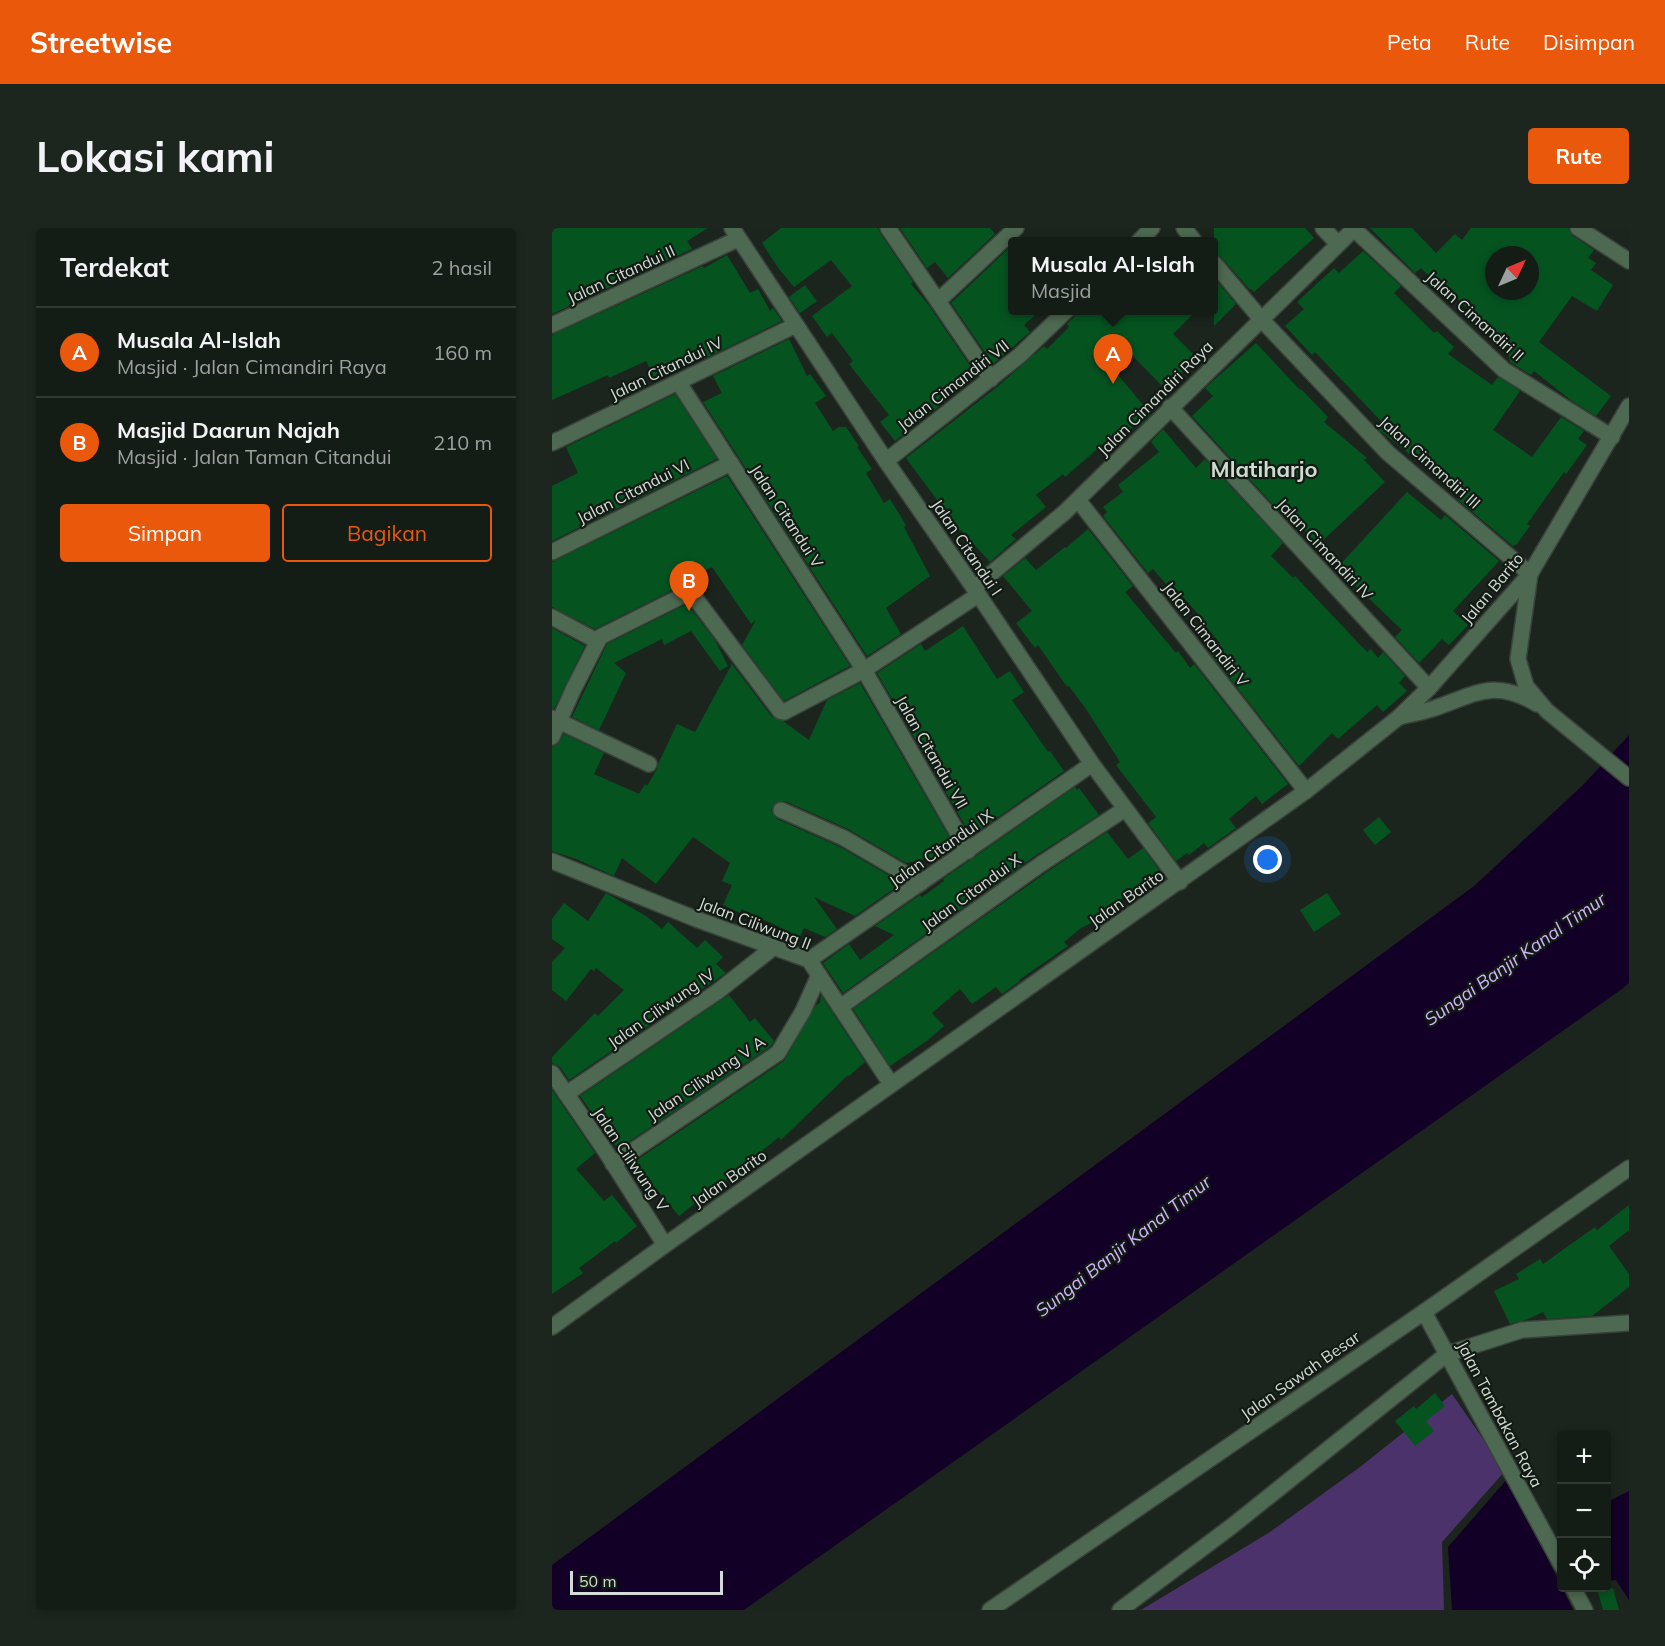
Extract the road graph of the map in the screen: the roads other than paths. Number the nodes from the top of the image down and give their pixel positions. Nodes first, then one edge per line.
1 (888, 228) edge
2 (1016, 228) edge
3 (1323, 228) edge
4 (1354, 228) edge
5 (1578, 228) edge
6 (735, 233) edge
7 (1338, 244) junction
8 (1629, 261) edge
9 (1218, 268) edge
10 (938, 301) junction
11 (1062, 315) edge
12 (1261, 319) junction
13 (552, 325) edge
14 (796, 325) junction
15 (991, 379) junction
16 (679, 383) junction
17 (1629, 406) edge
18 (1170, 407) junction
19 (1612, 437) junction
20 (552, 443) edge
21 (886, 461) junction
22 (731, 463) junction
23 (1078, 500) junction
24 (552, 552) edge
25 (1530, 574) junction
26 (976, 591) junction
27 (552, 617) edge
28 (597, 641) junction
29 (864, 670) junction
30 (1429, 688) junction
31 (1547, 711) junction
32 (1399, 717) junction
33 (555, 719) edge
34 (552, 737) edge
35 (649, 764) dead end
36 (1092, 764) junction
37 (1629, 778) edge
38 (1306, 791) junction
39 (1125, 809) junction
40 (781, 810) dead end
41 (968, 851) junction
42 (552, 861) edge
43 (1179, 882) junction
44 (921, 884) junction
45 (774, 947) junction
46 (809, 960) junction
47 (819, 975) junction
48 (840, 1007) junction
49 (552, 1073) edge
50 (891, 1084) junction
51 (566, 1094) junction
52 (613, 1164) junction
53 (1629, 1168) edge
54 (665, 1245) junction
55 (1424, 1312) junction
56 (553, 1323) edge
57 (1629, 1323) edge
58 (1447, 1354) junction
59 (1557, 1557) edge
60 (1576, 1592) edge
61 (990, 1610) edge
62 (1120, 1610) edge
63 (1585, 1610) edge

1 - 10 street
2 - 10 street
3 - 7 street
4 - 7 street, Jalan Cimandiri Raya
4 - 19 street, Jalan Cimandiri II
5 - 8 street
6 - 13 street, Jalan Citandui II
6 - 14 street, Jalan Citandui I
7 - 12 street, Jalan Cimandiri Raya
9 - 12 street, Jalan Cimandiri III
10 - 15 street
11 - 15 street, Jalan Cimandiri VII
12 - 18 street, Jalan Cimandiri Raya
12 - 25 street, Jalan Cimandiri III
14 - 16 street, Jalan Citandui IV
14 - 21 street, Jalan Citandui I
15 - 21 street, Jalan Cimandiri VII
16 - 20 street, Jalan Citandui IV
16 - 22 street, Jalan Citandui V
17 - 19 street, Jalan Barito
18 - 23 street, Jalan Cimandiri Raya
18 - 30 street, Jalan Cimandiri IV
19 - 25 street, Jalan Barito
21 - 26 street, Jalan Citandui I
22 - 24 street, Jalan Citandui VI
22 - 29 street, Jalan Citandui V
23 - 26 street, Jalan Cimandiri Raya
23 - 38 street, Jalan Cimandiri V
25 - 30 street, Jalan Barito
25 - 31 street
26 - 29 street, Jalan Cimandiri Raya
26 - 36 street, Jalan Citandui I
27 - 28 street
28 - 29 street, Jalan Cimandiri Raya
28 - 33 street
29 - 41 street, Jalan Citandui VII
30 - 32 street, Jalan Barito
31 - 32 street
31 - 37 street
32 - 38 street, Jalan Barito
33 - 34 street
33 - 35 street
36 - 39 street, Jalan Citandui I
36 - 41 street, Jalan Citandui IX
38 - 43 street, Jalan Barito
39 - 43 street, Jalan Citandui I
39 - 48 street, Jalan Citandui X
40 - 44 street
41 - 44 street, Jalan Citandui IX
42 - 45 street, Jalan Ciliwung II
43 - 50 street, Jalan Barito
44 - 46 street, Jalan Citandui IX
45 - 46 street, Jalan Ciliwung II
45 - 51 street, Jalan Ciliwung IV
46 - 47 street, Jalan Ciliwung II
47 - 48 street, Jalan Ciliwung II
47 - 52 street, Jalan Ciliwung V A
48 - 50 street, Jalan Ciliwung II
49 - 51 street, Jalan Ciliwung V
50 - 54 street, Jalan Barito
51 - 52 street, Jalan Ciliwung V
52 - 54 street, Jalan Ciliwung V
53 - 55 street, Jalan Sawah Besar
54 - 56 street, Jalan Barito
55 - 58 street, Jalan Tambakan Raya
55 - 61 street, Jalan Sawah Besar
57 - 58 street
58 - 59 street, Jalan Tambakan Raya
58 - 62 street
60 - 63 street

